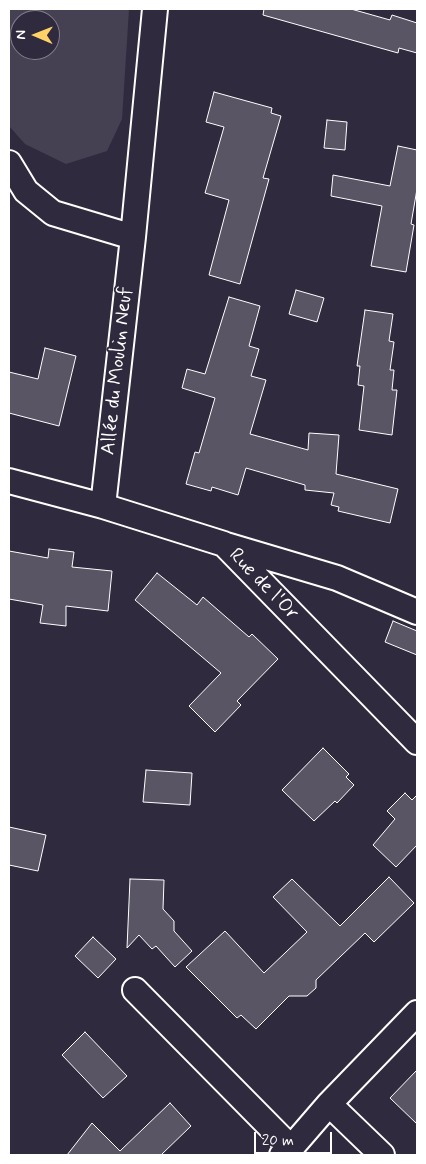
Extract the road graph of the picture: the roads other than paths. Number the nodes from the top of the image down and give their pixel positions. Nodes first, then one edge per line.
1 (155, 9) edge
2 (9, 163) edge
3 (133, 237) junction
4 (9, 481) edge
5 (103, 506) junction
6 (224, 544) junction
7 (417, 612) edge
8 (417, 742) edge
9 (135, 990) dead end
10 (417, 1012) edge
11 (329, 1104) junction
12 (287, 1152) edge
13 (382, 1155) edge

1 - 3 street, Allée du Moulin Neuf
2 - 3 street
3 - 5 street, Allée du Moulin Neuf
4 - 5 street, Rue de l'Or
5 - 6 street, Rue de l'Or
6 - 7 street
6 - 8 street, Rue de l'Or
9 - 12 street
10 - 11 street
11 - 12 street
11 - 13 street

